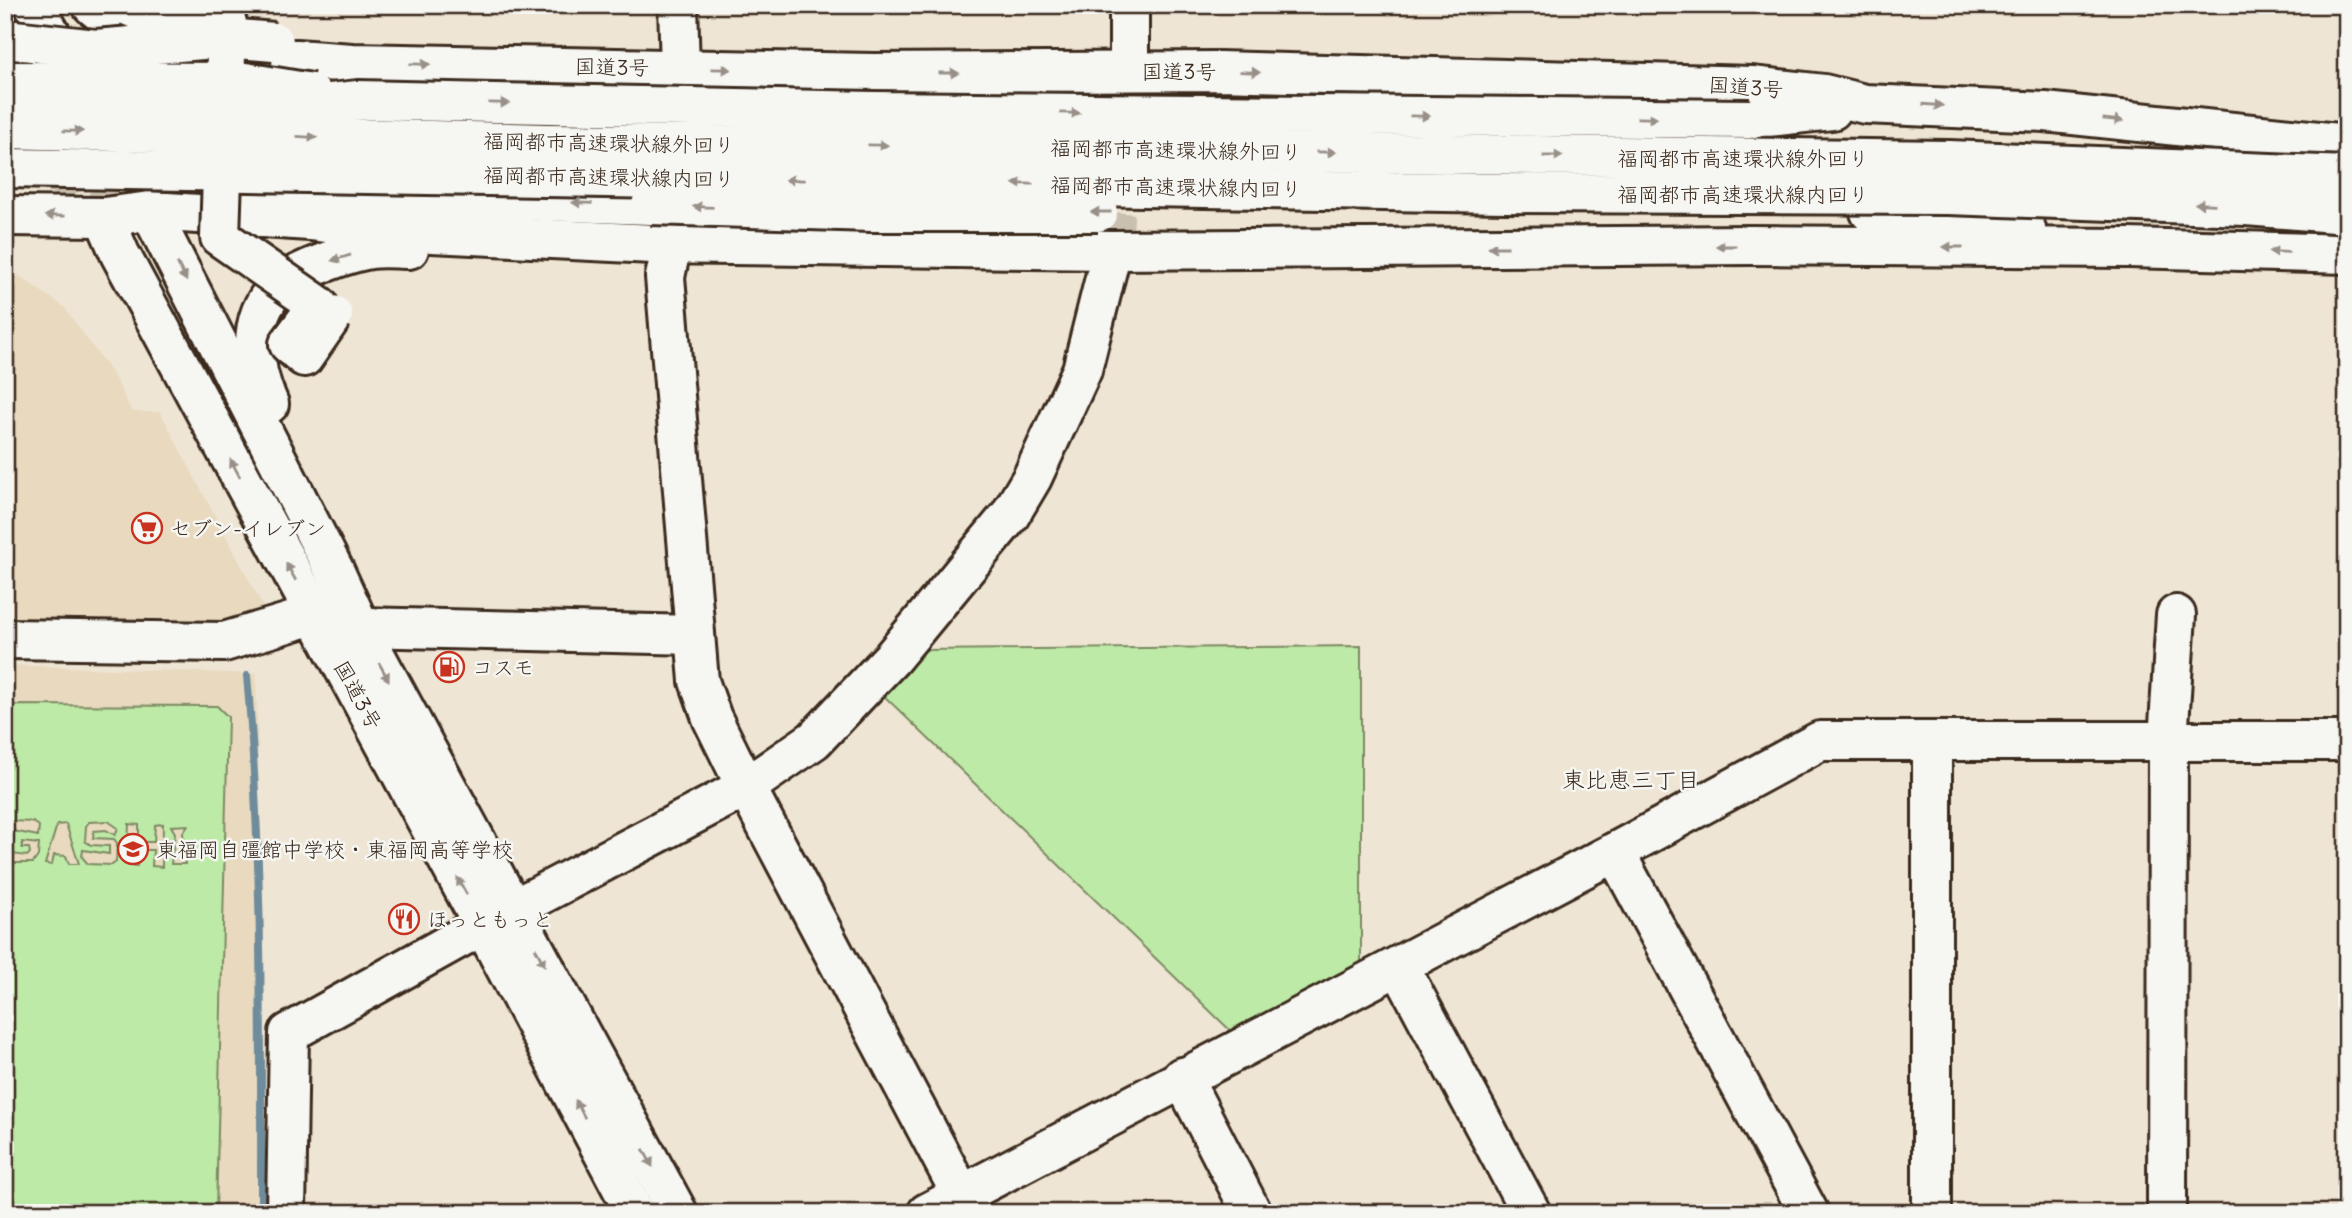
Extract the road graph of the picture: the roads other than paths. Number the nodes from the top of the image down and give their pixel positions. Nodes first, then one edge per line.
1 (34, 5) edge
2 (92, 5) edge
3 (678, 5) edge
4 (1129, 5) edge
5 (128, 6) edge
6 (274, 42) dead end
7 (229, 51) junction
8 (6, 57) edge
9 (66, 60) junction
10 (680, 68) junction
11 (1129, 71) junction
12 (358, 100) junction
13 (5, 102) edge
14 (1865, 104) junction
15 (5, 129) edge
16 (2347, 144) edge
17 (5, 168) edge
18 (5, 176) edge
19 (2347, 176) edge
20 (150, 211) junction
21 (2347, 214) edge
22 (5, 216) edge
23 (104, 217) junction
24 (662, 244) junction
25 (2128, 248) junction
26 (1112, 250) junction
27 (2347, 254) edge
28 (219, 258) dead end
29 (270, 272) junction
30 (333, 315) dead end
31 (334, 570) junction
32 (314, 615) junction
33 (2176, 615) dead end
34 (360, 627) junction
35 (695, 635) junction
36 (5, 639) edge
37 (2168, 741) junction
38 (2347, 741) edge
39 (1932, 743) junction
40 (746, 787) junction
41 (1615, 852) junction
42 (498, 916) junction
43 (1399, 966) junction
44 (1182, 1077) junction
45 (966, 1203) edge
46 (286, 1213) edge
47 (635, 1213) edge
48 (678, 1213) edge
49 (927, 1213) edge
50 (1252, 1213) edge
51 (1531, 1213) edge
52 (1809, 1213) edge
53 (1932, 1213) edge
54 (2167, 1213) edge

1 - 9 main road
2 - 7 main road
3 - 10 main road
4 - 11 main road
5 - 7 main road, bridge
6 - 7 main road, bridge
7 - 8 main road, bridge
7 - 9 main road, 国道3号
7 -> 10 main road, 国道3号
7 - 29 main road, bridge
8 - 9 main road, 国道3号
8 - 12 main road, bridge
10 -> 11 main road, 国道3号
11 -> 14 main road, 国道3号
12 - 13 main road, bridge
12 -> 14 main road, bridge
14 -> 16 main road, 国道3号
15 -> 19 main road, 福岡都市高速環状線外回り, bridge
21 -> 17 main road, 福岡都市高速環状線内回り, bridge
25 -> 18 main road, bridge
20 - 23 main road
20 - 24 main road
20 -> 31 main road, 国道3号
23 -> 22 main road
32 -> 23 main road, 国道3号
24 - 26 main road
24 -> 31 main road
24 - 35 main road
25 -> 26 main road
27 -> 25 main road
26 - 40 main road
28 - 29 main road
29 - 30 main road, bridge
31 - 34 main road, 国道3号
32 - 36 main road
42 -> 32 main road, 国道3号
33 - 37 main road
34 - 35 main road
34 -> 42 main road, 国道3号
35 - 40 main road
37 - 38 main road
37 - 39 main road
37 - 54 main road
39 - 41 main road
39 - 53 main road
40 - 42 main road
40 - 45 main road
41 - 43 main road
41 - 52 main road
42 - 46 main road
47 -> 42 main road, 国道3号
42 -> 48 main road, 国道3号
43 - 44 main road
43 - 51 main road
44 - 45 main road
44 - 50 main road
45 - 49 main road

